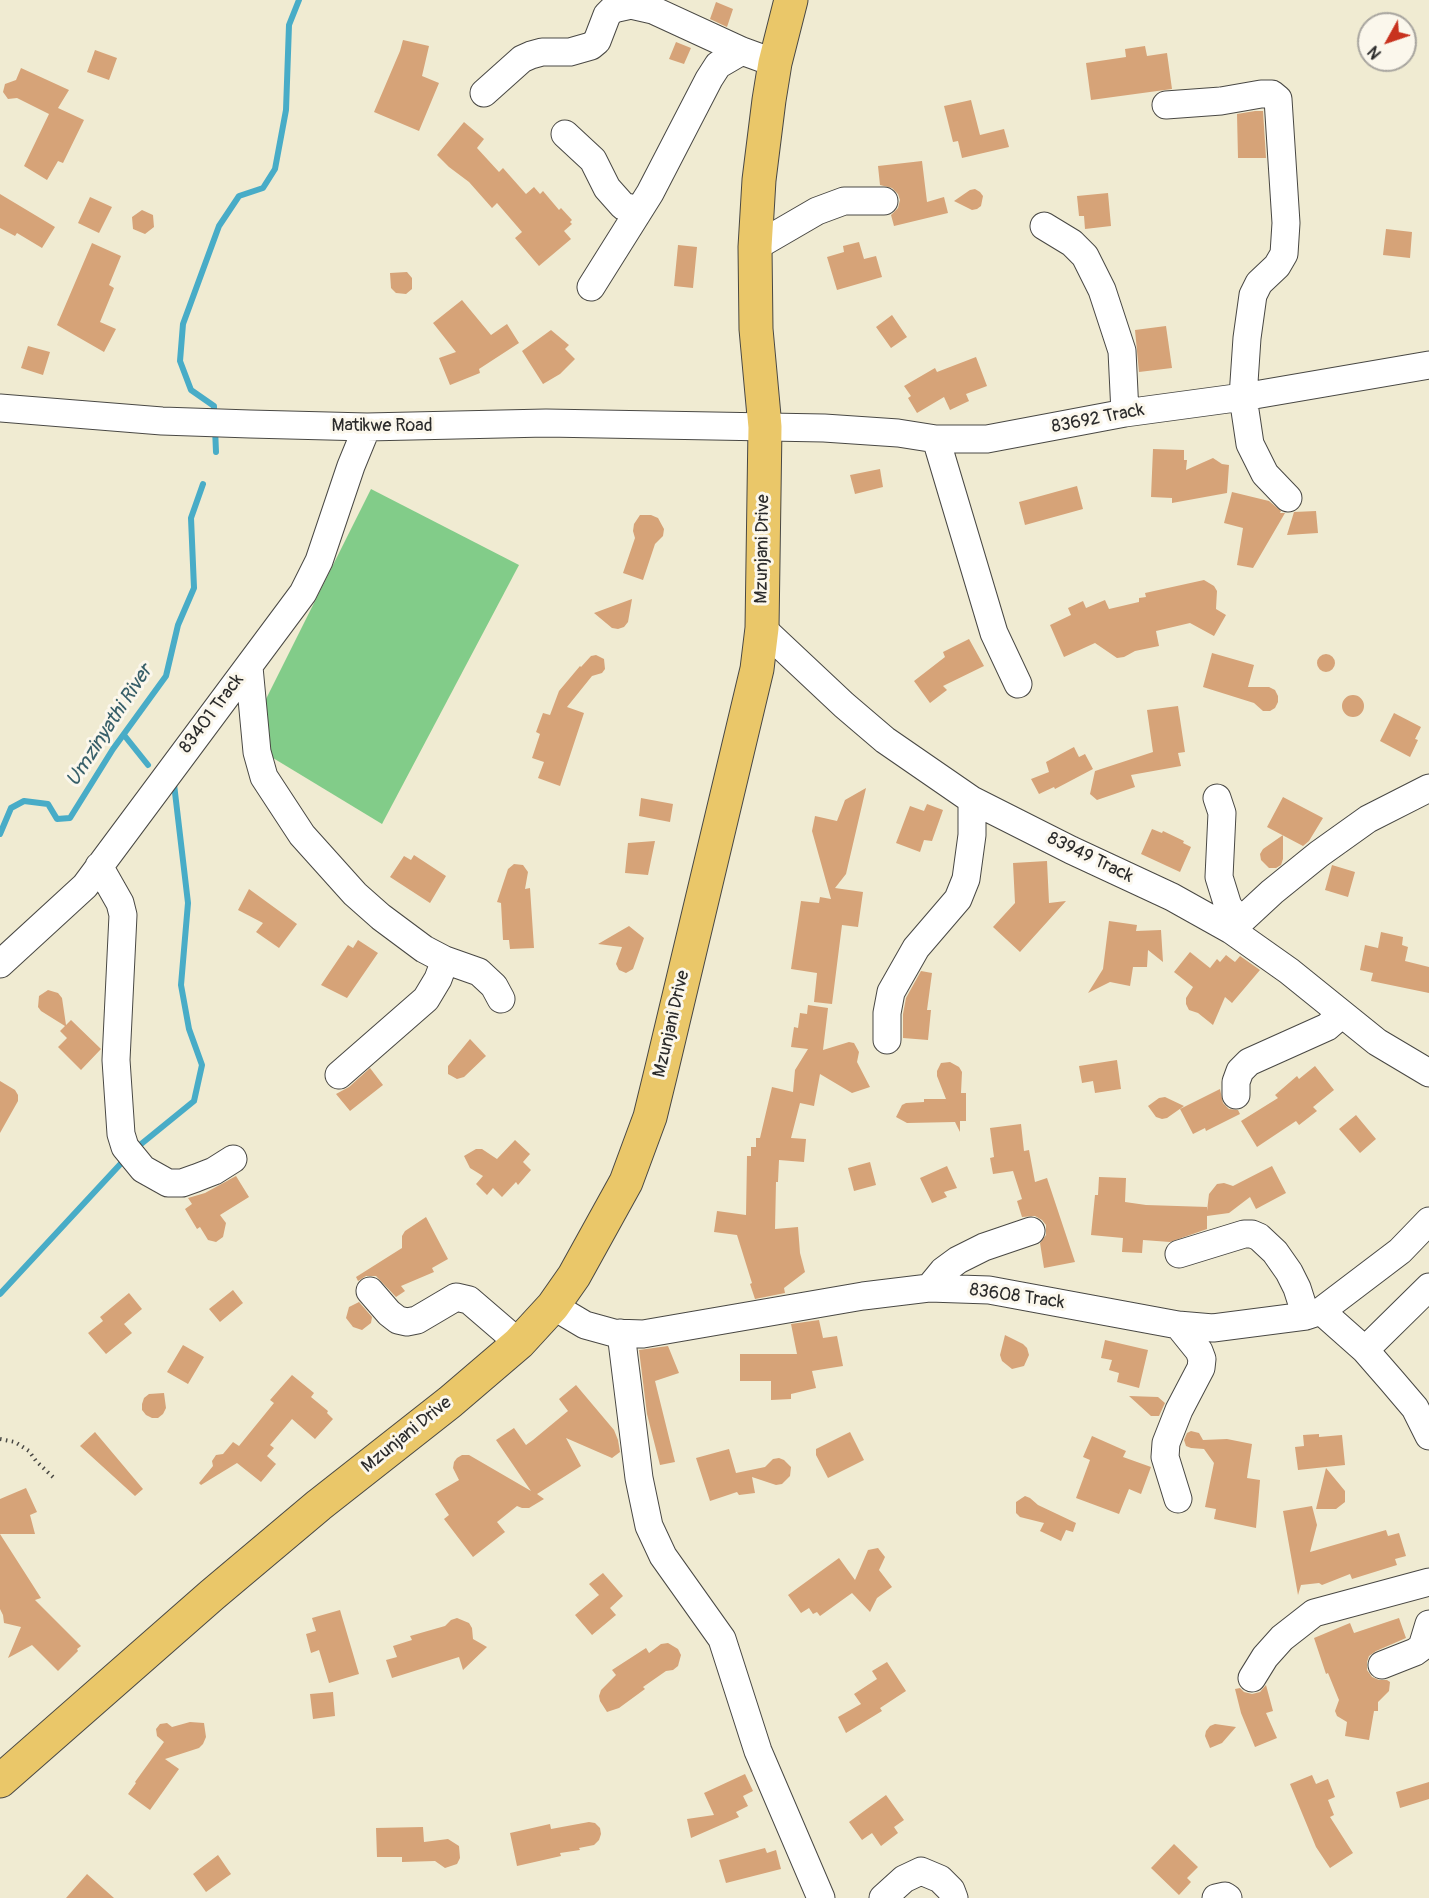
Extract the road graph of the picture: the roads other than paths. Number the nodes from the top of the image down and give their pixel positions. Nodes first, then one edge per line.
1 (791, 0) edge
2 (742, 51) junction
3 (775, 63) junction
4 (484, 93) dead end
5 (1166, 105) dead end
6 (565, 134) dead end
7 (884, 201) dead end
8 (639, 210) junction
9 (1044, 226) dead end
10 (755, 247) junction
11 (591, 287) dead end
12 (1429, 365) edge
13 (1243, 397) junction
14 (0, 408) edge
15 (1125, 413) junction
16 (367, 427) junction
17 (765, 427) junction
18 (936, 439) junction
19 (1288, 498) dead end
20 (762, 628) junction
21 (249, 667) junction
22 (1018, 684) dead end
23 (1429, 788) edge
24 (1217, 798) dead end
25 (972, 800) junction
26 (99, 866) junction
27 (1236, 926) junction
28 (444, 960) junction
29 (0, 964) edge
30 (501, 999) dead end
31 (1342, 1014) junction
32 (887, 1041) dead end
33 (1429, 1073) edge
34 (339, 1075) dead end
35 (1236, 1095) dead end
36 (233, 1159) dead end
37 (1429, 1221) edge
38 (1031, 1232) dead end
39 (1179, 1254) dead end
40 (1429, 1287) edge
41 (929, 1288) junction
42 (370, 1291) dead end
43 (553, 1306) junction
44 (1313, 1313) junction
45 (1178, 1325) junction
46 (621, 1333) junction
47 (519, 1343) junction
48 (1365, 1350) junction
49 (1429, 1436) edge
50 (1178, 1499) dead end
51 (1429, 1582) edge
52 (1429, 1624) edge
53 (1382, 1665) dead end
54 (1252, 1678) dead end
55 (0, 1781) edge
56 (821, 1898) edge
57 (883, 1898) edge
58 (954, 1898) edge
59 (1216, 1898) edge
60 (1228, 1898) edge

1 - 3 main road, Mzunjani Drive
2 - 3 street
2 - 4 street
2 - 8 street
3 - 10 main road, Mzunjani Drive
5 - 13 street
6 - 8 street
7 - 10 street
8 - 11 street
9 - 15 street
10 - 17 main road, Mzunjani Drive
12 - 13 street, 83692 Track
13 - 15 street, 83692 Track
13 - 19 street
14 - 16 street, Matikwe Road
15 - 18 street, 83692 Track
16 - 17 street, Matikwe Road
16 - 21 street, 83401 Track
17 - 18 street, 83692 Track
17 - 20 main road, Mzunjani Drive
18 - 22 street
20 - 25 street, 83949 Track
20 - 43 main road, Mzunjani Drive
21 - 26 street, 83401 Track
21 - 28 street
23 - 27 street
24 - 27 street
25 - 27 street, 83949 Track
25 - 32 street
26 - 29 street, 83401 Track
26 - 36 street
27 - 31 street, 83949 Track
28 - 30 street
28 - 34 street
31 - 33 street, 83949 Track
31 - 35 street
37 - 44 street
38 - 41 street
39 - 44 street
40 - 48 street
41 - 45 street, 83608 Track
41 - 46 street, 83608 Track
42 - 47 street
43 - 46 street, 83608 Track
43 - 47 main road, Mzunjani Drive
44 - 45 street, 83608 Track
44 - 48 street
45 - 50 street
46 - 56 street
47 - 55 main road, Mzunjani Drive
48 - 49 street
51 - 54 street
52 - 53 street
57 - 58 street
59 - 60 street

